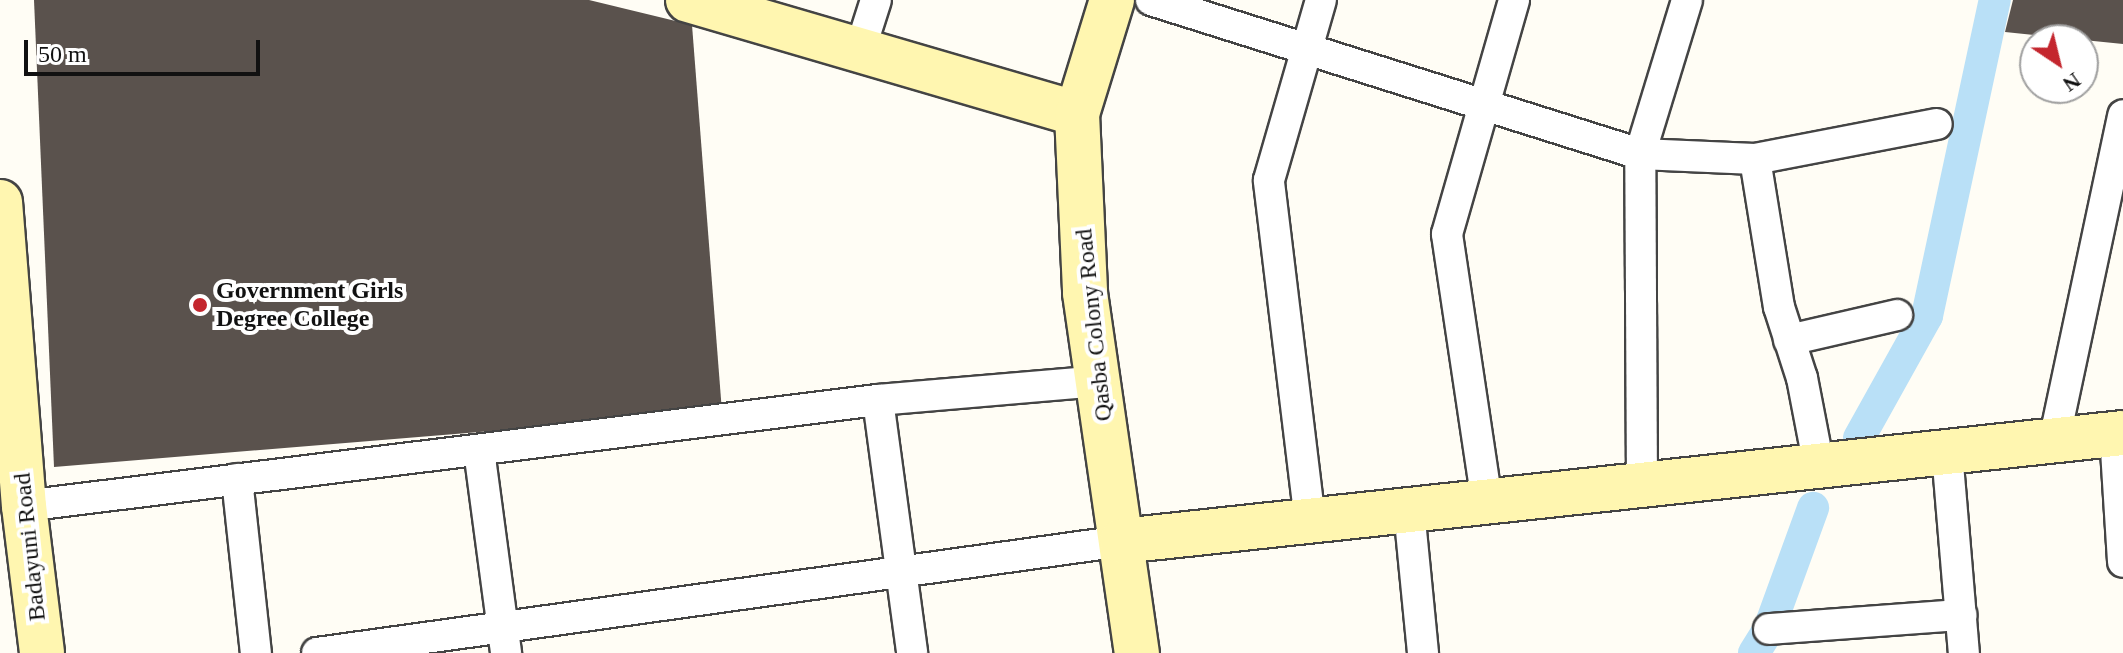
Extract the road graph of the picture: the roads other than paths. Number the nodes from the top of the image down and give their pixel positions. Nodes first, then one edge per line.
1 (688, 0) edge
2 (876, 0) edge
3 (1112, 0) edge
4 (1151, 0) edge
5 (1321, 0) edge
6 (1514, 0) edge
7 (1687, 0) edge
8 (1307, 49) junction
9 (860, 50) junction
10 (1484, 105) junction
11 (1077, 114) junction
12 (2123, 115) edge
13 (1937, 124) dead end
14 (1640, 154) junction
15 (1755, 159) junction
16 (0, 202) edge
17 (1897, 315) dead end
18 (1789, 340) junction
19 (1098, 381) junction
20 (878, 400) junction
21 (2119, 434) edge
22 (2054, 441) junction
23 (479, 450) junction
24 (1947, 452) junction
25 (1819, 466) junction
26 (237, 479) junction
27 (1642, 486) junction
28 (1487, 502) junction
29 (24, 506) junction
30 (1409, 510) junction
31 (1310, 521) junction
32 (1122, 541) junction
33 (2123, 562) edge
34 (901, 572) junction
35 (1961, 615) junction
36 (1769, 629) dead end
37 (504, 640) edge
38 (42, 653) edge
39 (256, 653) edge
40 (317, 653) edge
41 (912, 653) edge
42 (1137, 653) edge
43 (1423, 653) edge
44 (1964, 653) edge

1 - 9 street
2 - 9 street
3 - 11 street, Qasba Colony Road
4 - 8 street
5 - 8 street
6 - 10 street
7 - 14 street
8 - 10 street
8 - 31 street
9 - 11 street
10 - 14 street
10 - 28 street
11 - 19 street, Qasba Colony Road
12 - 22 street
13 - 15 street
14 - 15 street
14 - 27 street
15 - 18 street
16 - 29 street, Badayuni Road
17 - 18 street
18 - 25 street
19 - 20 street
19 - 32 street, Qasba Colony Road
20 - 23 street
20 - 34 street
21 - 22 street
21 - 33 street
22 - 24 street
23 - 26 street
23 - 37 street
24 - 25 street
24 - 35 street
25 - 27 street
26 - 29 street
26 - 39 street
27 - 28 street
28 - 30 street
29 - 38 street, Badayuni Road
30 - 31 street
30 - 43 street
31 - 32 street
32 - 34 street
32 - 42 street, Qasba Colony Road
34 - 37 street
34 - 41 street
35 - 36 street
35 - 44 street
37 - 40 street

